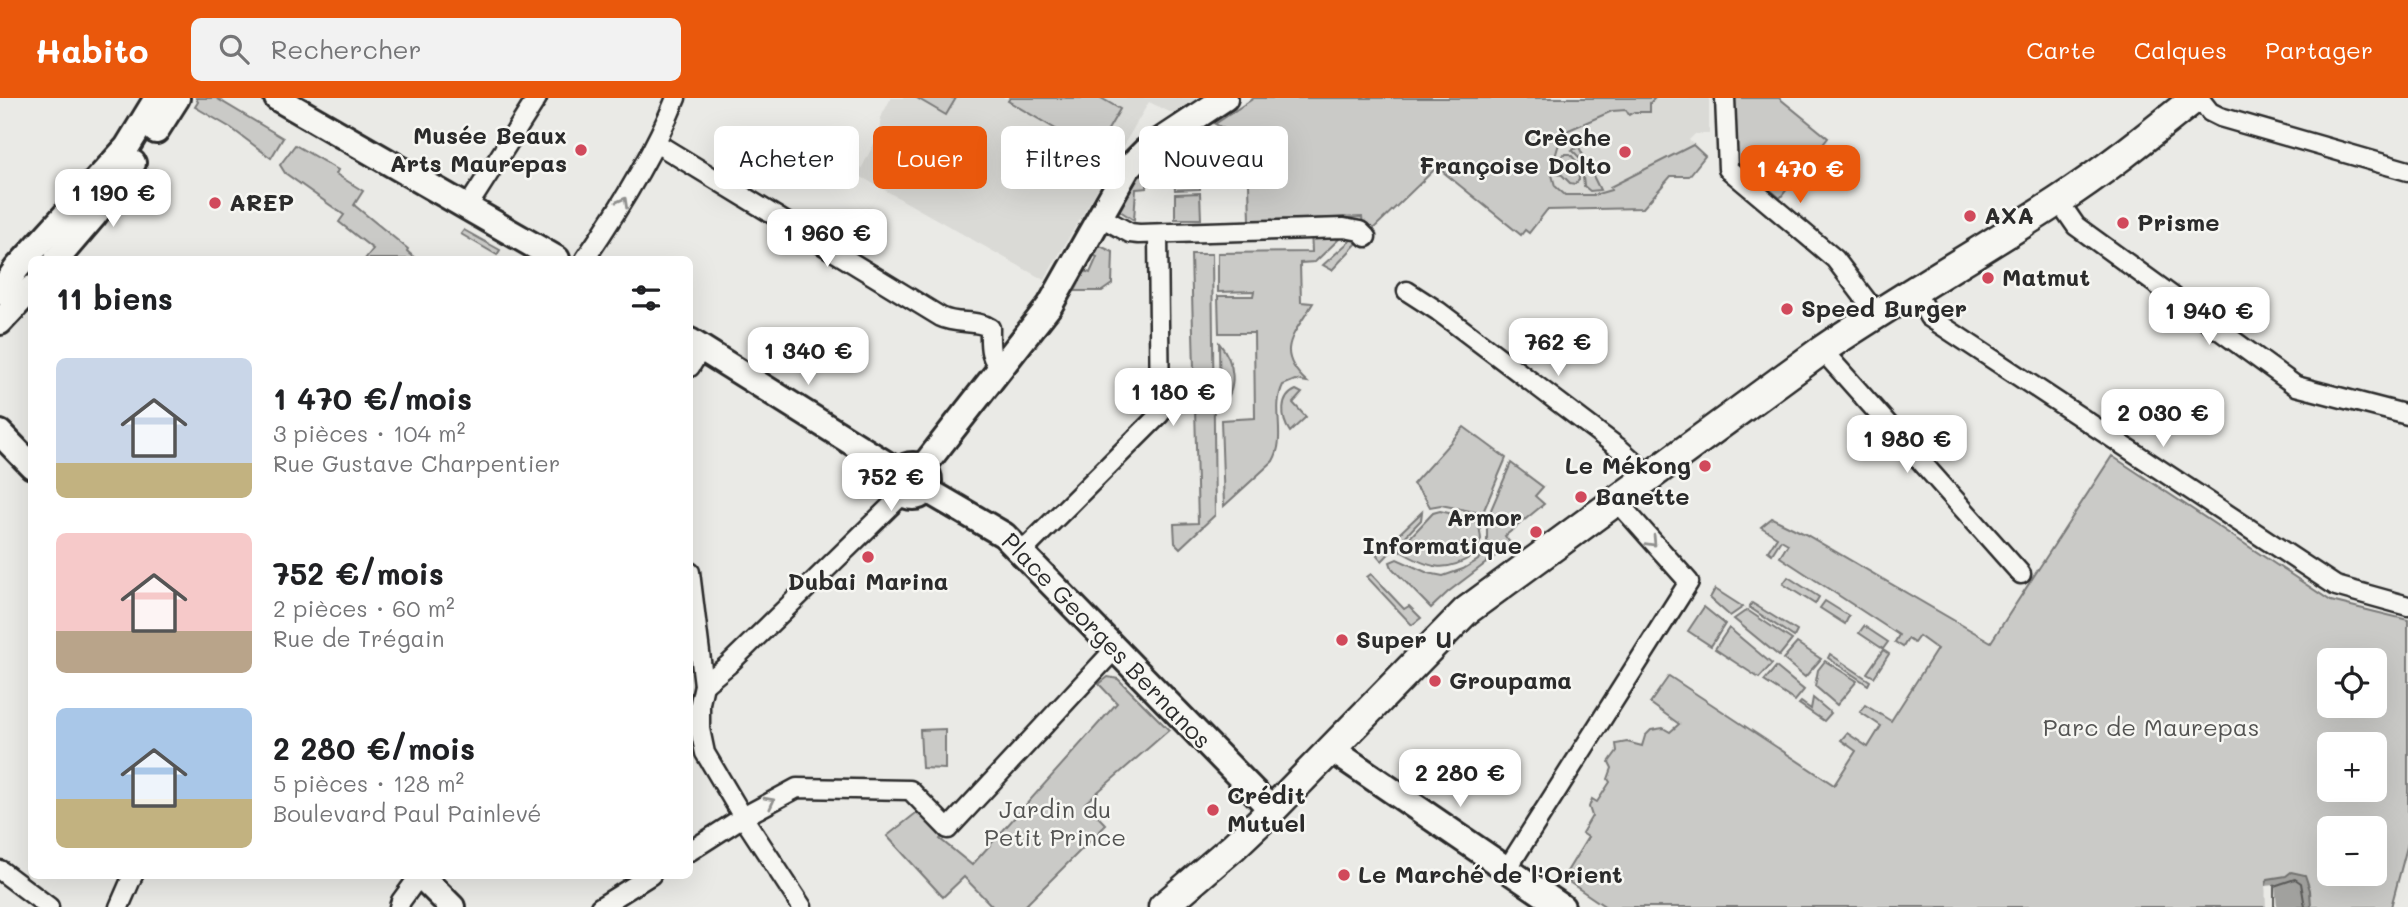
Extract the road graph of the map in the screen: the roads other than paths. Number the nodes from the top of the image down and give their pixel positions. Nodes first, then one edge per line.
1 (157, 98) edge
2 (177, 98) edge
3 (277, 98) edge
4 (537, 98) edge
5 (676, 98) edge
6 (1225, 98) edge
7 (1725, 98) edge
8 (2197, 98) edge
9 (656, 142) junction
10 (2408, 171) edge
11 (2058, 201) junction
12 (468, 206) junction
13 (1099, 216) junction
14 (1158, 234) junction
15 (1366, 237) dead end
16 (28, 256) edge
17 (28, 256) edge
18 (60, 256) edge
19 (548, 256) edge
20 (587, 256) edge
21 (1914, 289) junction
22 (1407, 291) dead end
23 (17, 297) edge
24 (1877, 313) junction
25 (0, 322) edge
26 (1822, 351) junction
27 (693, 352) edge
28 (1002, 369) junction
29 (2408, 415) edge
30 (0, 433) edge
31 (28, 462) edge
32 (1650, 476) junction
33 (913, 481) junction
34 (1616, 500) junction
35 (1021, 553) junction
36 (2021, 574) dead end
37 (2408, 606) edge
38 (693, 620) edge
39 (1115, 649) junction
40 (697, 685) edge
41 (1331, 749) junction
42 (1272, 810) junction
43 (743, 817) junction
44 (693, 848) edge
45 (1507, 869) junction
46 (0, 870) edge
47 (131, 879) edge
48 (417, 879) edge
49 (424, 879) edge
50 (645, 879) edge
51 (49, 907) edge
52 (119, 907) edge
53 (400, 907) edge
54 (452, 907) edge
55 (600, 907) edge
56 (802, 907) edge
57 (1163, 907) edge
58 (1562, 907) edge

1 - 16 street
2 - 18 street
3 - 12 street
4 - 12 street
5 - 9 street
6 - 13 street
7 - 24 street
8 - 10 street
8 - 11 main road
20 -> 9 street
9 - 28 street
11 - 21 main road
11 - 29 street
12 - 19 street
13 - 14 street
13 - 28 street
14 - 15 street
14 - 35 street
17 - 23 street
21 - 24 main road
21 - 37 street
22 - 32 street
23 - 25 street
24 - 26 main road
26 - 32 main road
26 - 36 street
27 - 33 street, Place Georges Bernanos
28 - 33 street
30 - 31 street
32 - 34 main road
33 - 35 street, Place Georges Bernanos
33 - 40 street
34 - 41 main road
34 -> 45 street
35 - 39 street, Place Georges Bernanos
38 - 40 street
39 - 42 street, Place Georges Bernanos
43 -> 39 street
40 - 43 street
41 - 42 main road
41 - 45 street
42 - 57 main road
43 - 44 street
43 - 56 street
45 - 58 street
46 - 51 street
47 - 52 street
48 - 53 street
49 - 54 street
50 - 55 street

